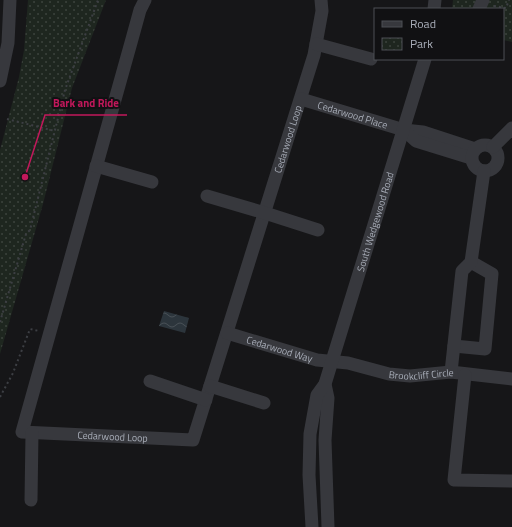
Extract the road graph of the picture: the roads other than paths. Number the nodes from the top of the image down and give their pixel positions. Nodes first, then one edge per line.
1 (10, 0) edge
2 (145, 0) edge
3 (321, 0) edge
4 (316, 44) junction
5 (371, 59) dead end
6 (425, 60) edge
7 (0, 81) edge
8 (301, 99) junction
9 (512, 128) edge
10 (404, 130) junction
11 (493, 146) junction
12 (473, 153) junction
13 (96, 166) junction
14 (484, 171) junction
15 (152, 182) dead end
16 (207, 196) dead end
17 (265, 213) junction
18 (318, 230) dead end
19 (471, 262) junction
20 (227, 333) junction
21 (454, 346) junction
22 (332, 361) junction
23 (451, 372) junction
24 (465, 375) junction
25 (512, 379) edge
26 (150, 381) dead end
27 (325, 384) junction
28 (210, 386) junction
29 (206, 400) junction
30 (264, 403) dead end
31 (32, 433) junction
32 (512, 481) edge
33 (31, 500) dead end
34 (312, 527) edge
35 (328, 527) edge

1 - 7 street
2 - 13 street
3 - 4 street, Cedarwood Loop
4 - 5 street
4 - 8 street, Cedarwood Loop
6 - 10 street, South Wedgewood Road
8 - 10 street, Cedarwood Place
8 - 17 street, Cedarwood Loop
9 - 11 street
10 - 12 street, Cedarwood Place
10 - 22 street, South Wedgewood Road
11 - 12 street
11 - 14 street
12 - 14 street
13 - 15 street
13 - 31 street
14 - 19 street
16 - 17 street
17 - 18 street
17 - 20 street, Cedarwood Loop
19 - 21 street
19 - 21 street
20 - 22 street, Cedarwood Way
20 - 28 street, Cedarwood Loop
21 - 23 street
22 - 23 street, Brookcliff Circle
22 - 27 street, South Wedgewood Road
23 - 24 street, Brookcliff Circle
24 - 25 street, Brookcliff Circle
24 - 32 street
26 - 29 street
27 - 34 street, South Wedgewood Road
27 - 35 street, South Wedgewood Road
28 - 29 street, Cedarwood Loop
28 - 30 street
29 - 31 street, Cedarwood Loop
31 - 33 street

